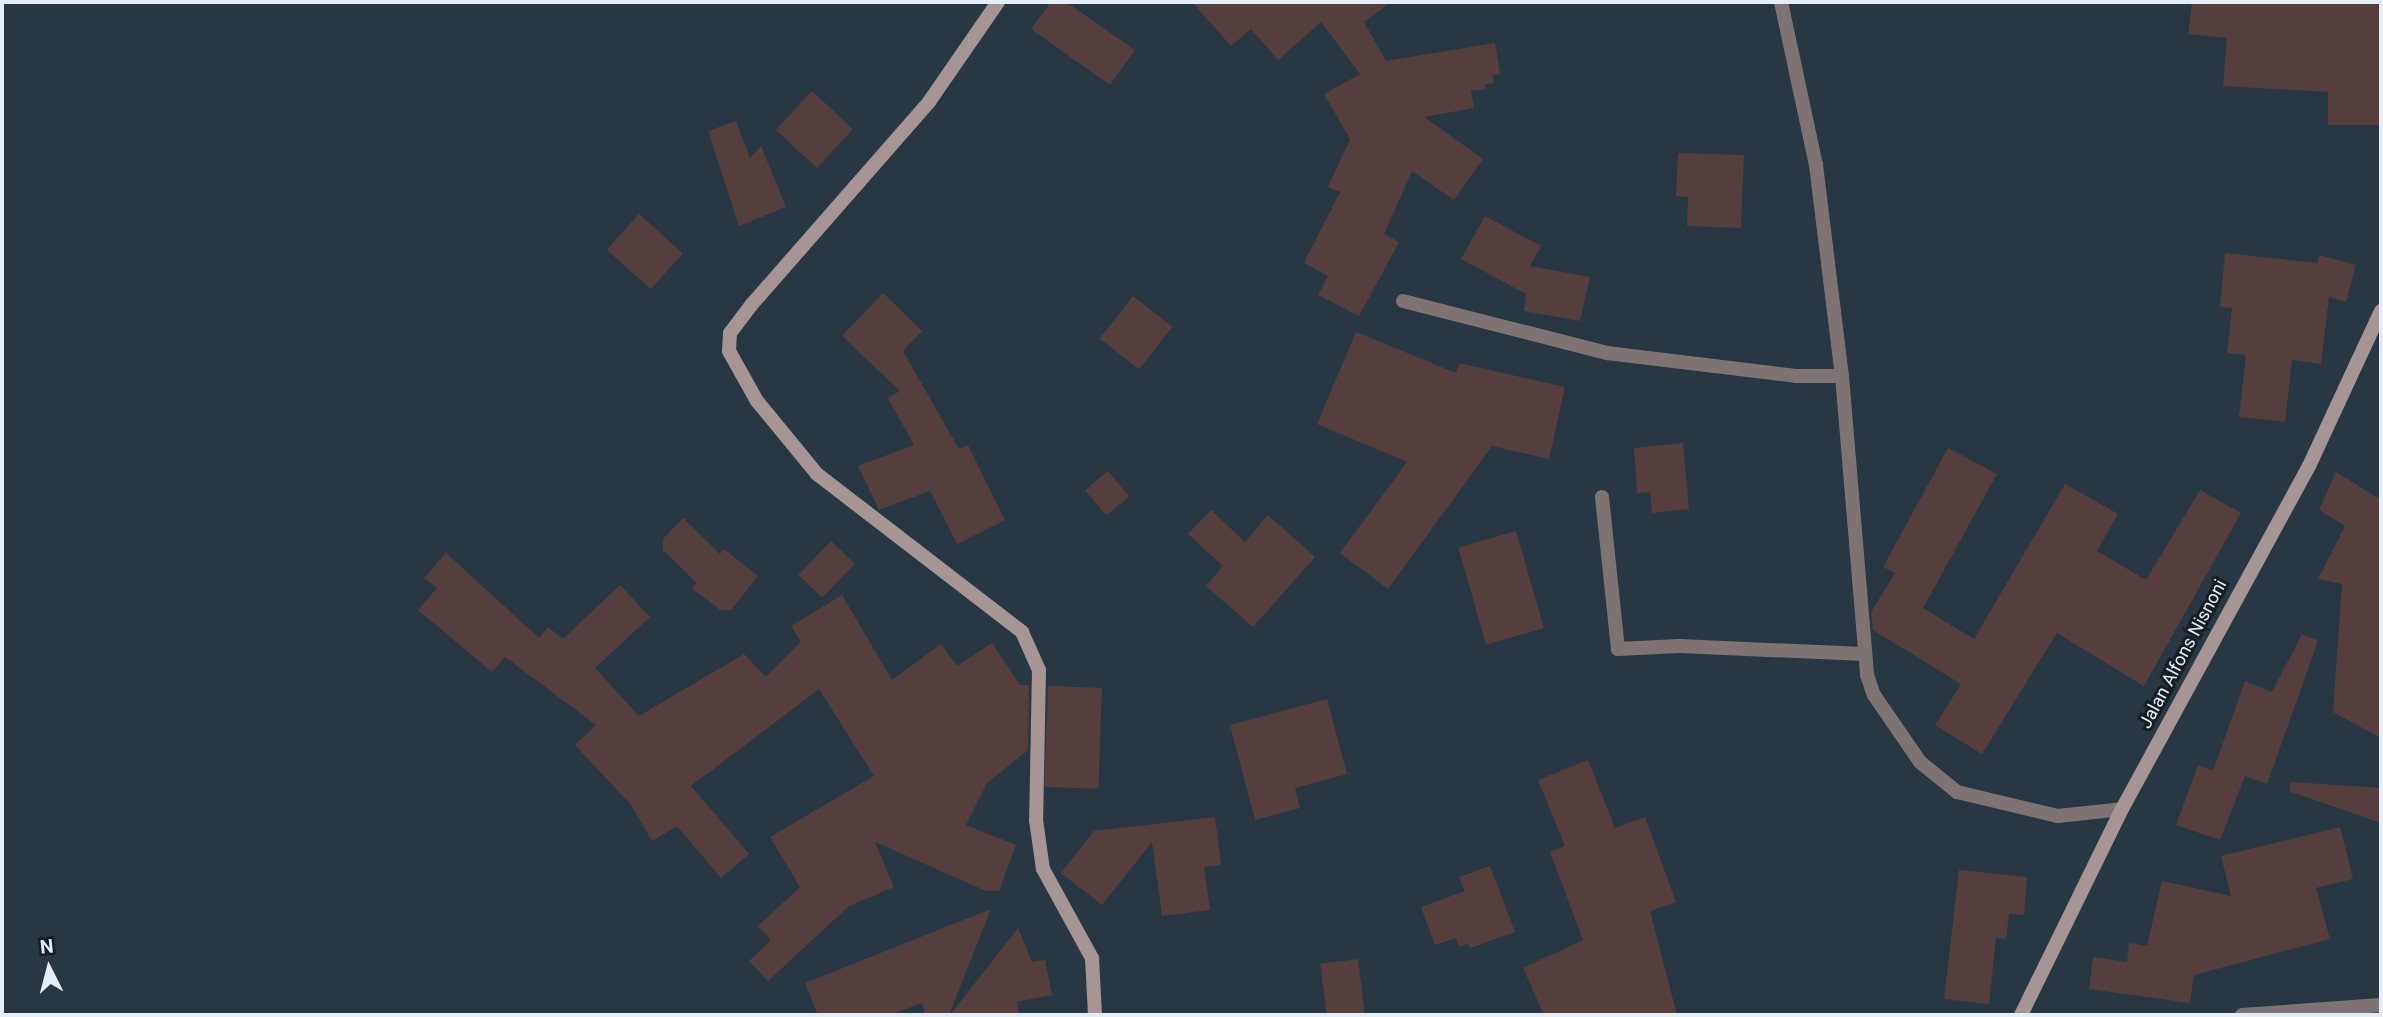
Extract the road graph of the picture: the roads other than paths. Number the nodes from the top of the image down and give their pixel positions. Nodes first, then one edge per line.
1 (998, 2) edge
2 (1781, 2) edge
3 (1402, 302) dead end
4 (2381, 311) edge
5 (1842, 376) junction
6 (1602, 497) dead end
7 (1866, 654) junction
8 (2122, 809) junction
9 (2381, 1005) edge
10 (1095, 1015) edge
11 (2021, 1015) edge
12 (2242, 1015) edge

1 - 10 street
2 - 5 street
3 - 5 street
4 - 8 street, Jalan Alfons Nisnoni
5 - 7 street
6 - 7 street
7 - 8 street
8 - 11 street, Jalan Alfons Nisnoni
9 - 12 street

